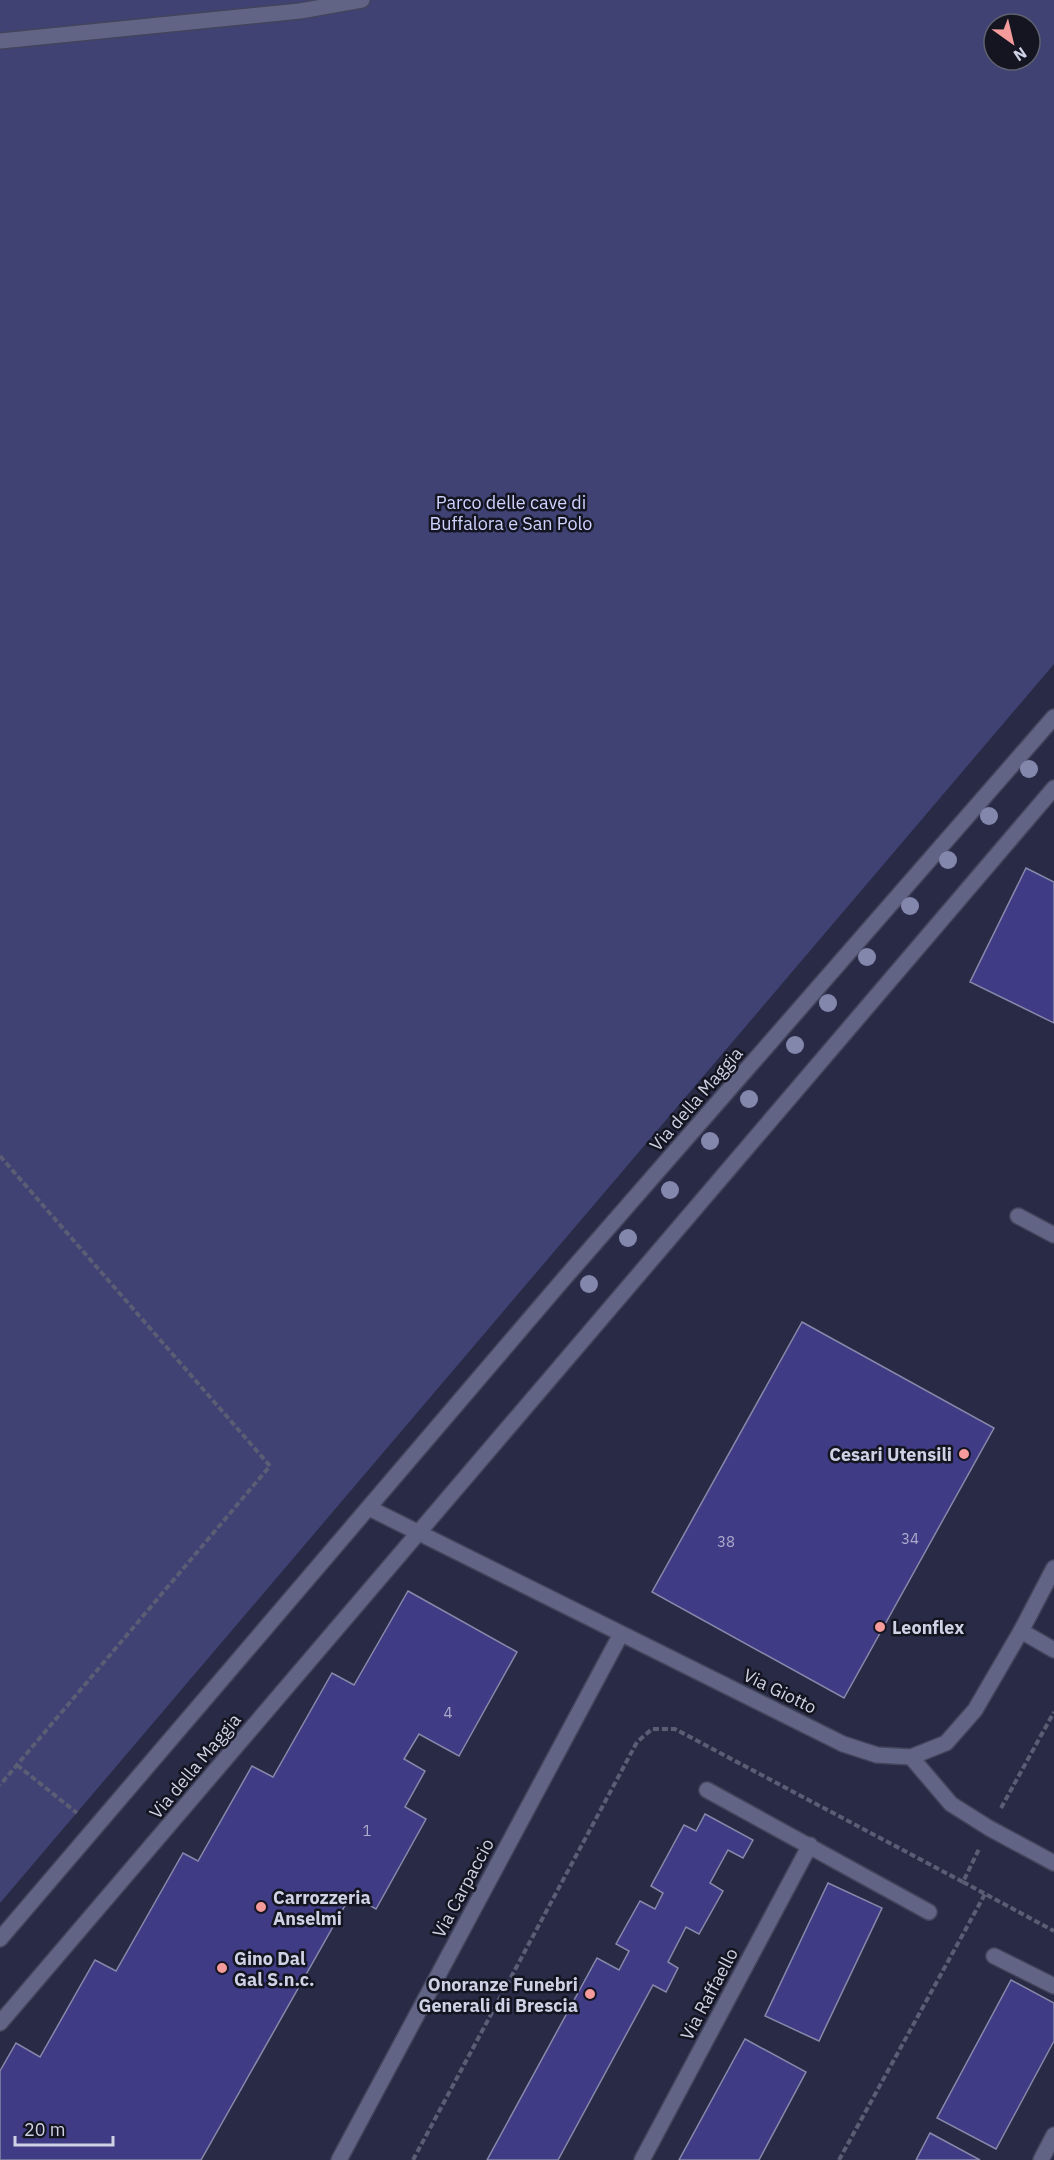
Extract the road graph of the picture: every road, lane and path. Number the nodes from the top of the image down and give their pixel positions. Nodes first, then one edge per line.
1 (362, 0) edge
2 (0, 41) edge
3 (1054, 717) edge
4 (1054, 788) edge
5 (0, 1156) edge
6 (1018, 1216) dead end
7 (1054, 1235) edge
8 (369, 1508) junction
9 (418, 1533) junction
10 (1054, 1568) edge
11 (1021, 1631) junction
12 (621, 1634) junction
13 (1054, 1650) edge
14 (1054, 1712) edge
15 (911, 1757) junction
16 (17, 1765) junction
17 (0, 1785) edge
18 (707, 1790) dead end
19 (95, 1828) junction
20 (990, 1828) junction
21 (810, 1845) junction
22 (1054, 1863) edge
23 (963, 1882) junction
24 (985, 1894) junction
25 (929, 1912) dead end
26 (1054, 1931) edge
27 (0, 1939) edge
28 (994, 1956) dead end
29 (1054, 1986) edge
30 (0, 2023) edge
31 (1054, 2135) edge
32 (339, 2160) edge
33 (413, 2160) edge
34 (642, 2160) edge
35 (839, 2160) edge
36 (1041, 2160) edge

1 - 2 street
3 - 8 street, Via della Maggia
4 - 9 street, Via della Maggia
5 - 16 path
6 - 7 street
8 - 9 street
8 - 19 street, Via della Maggia
9 - 12 street, Via Giotto
9 - 30 street, Via della Maggia
10 - 11 street, Via Giotto
11 - 13 street
11 - 15 street, Via Giotto
12 - 15 street, Via Giotto
12 - 32 street, Via Carpaccio
14 - 20 path
15 - 20 street
16 - 17 path
16 - 19 path
18 - 21 street
19 - 27 street, Via della Maggia
20 - 22 street
20 - 23 path
21 - 25 street
21 - 34 street, Via Raffaello
23 - 24 path
23 - 33 path
24 - 26 path
24 - 35 path
28 - 29 street
31 - 36 street

